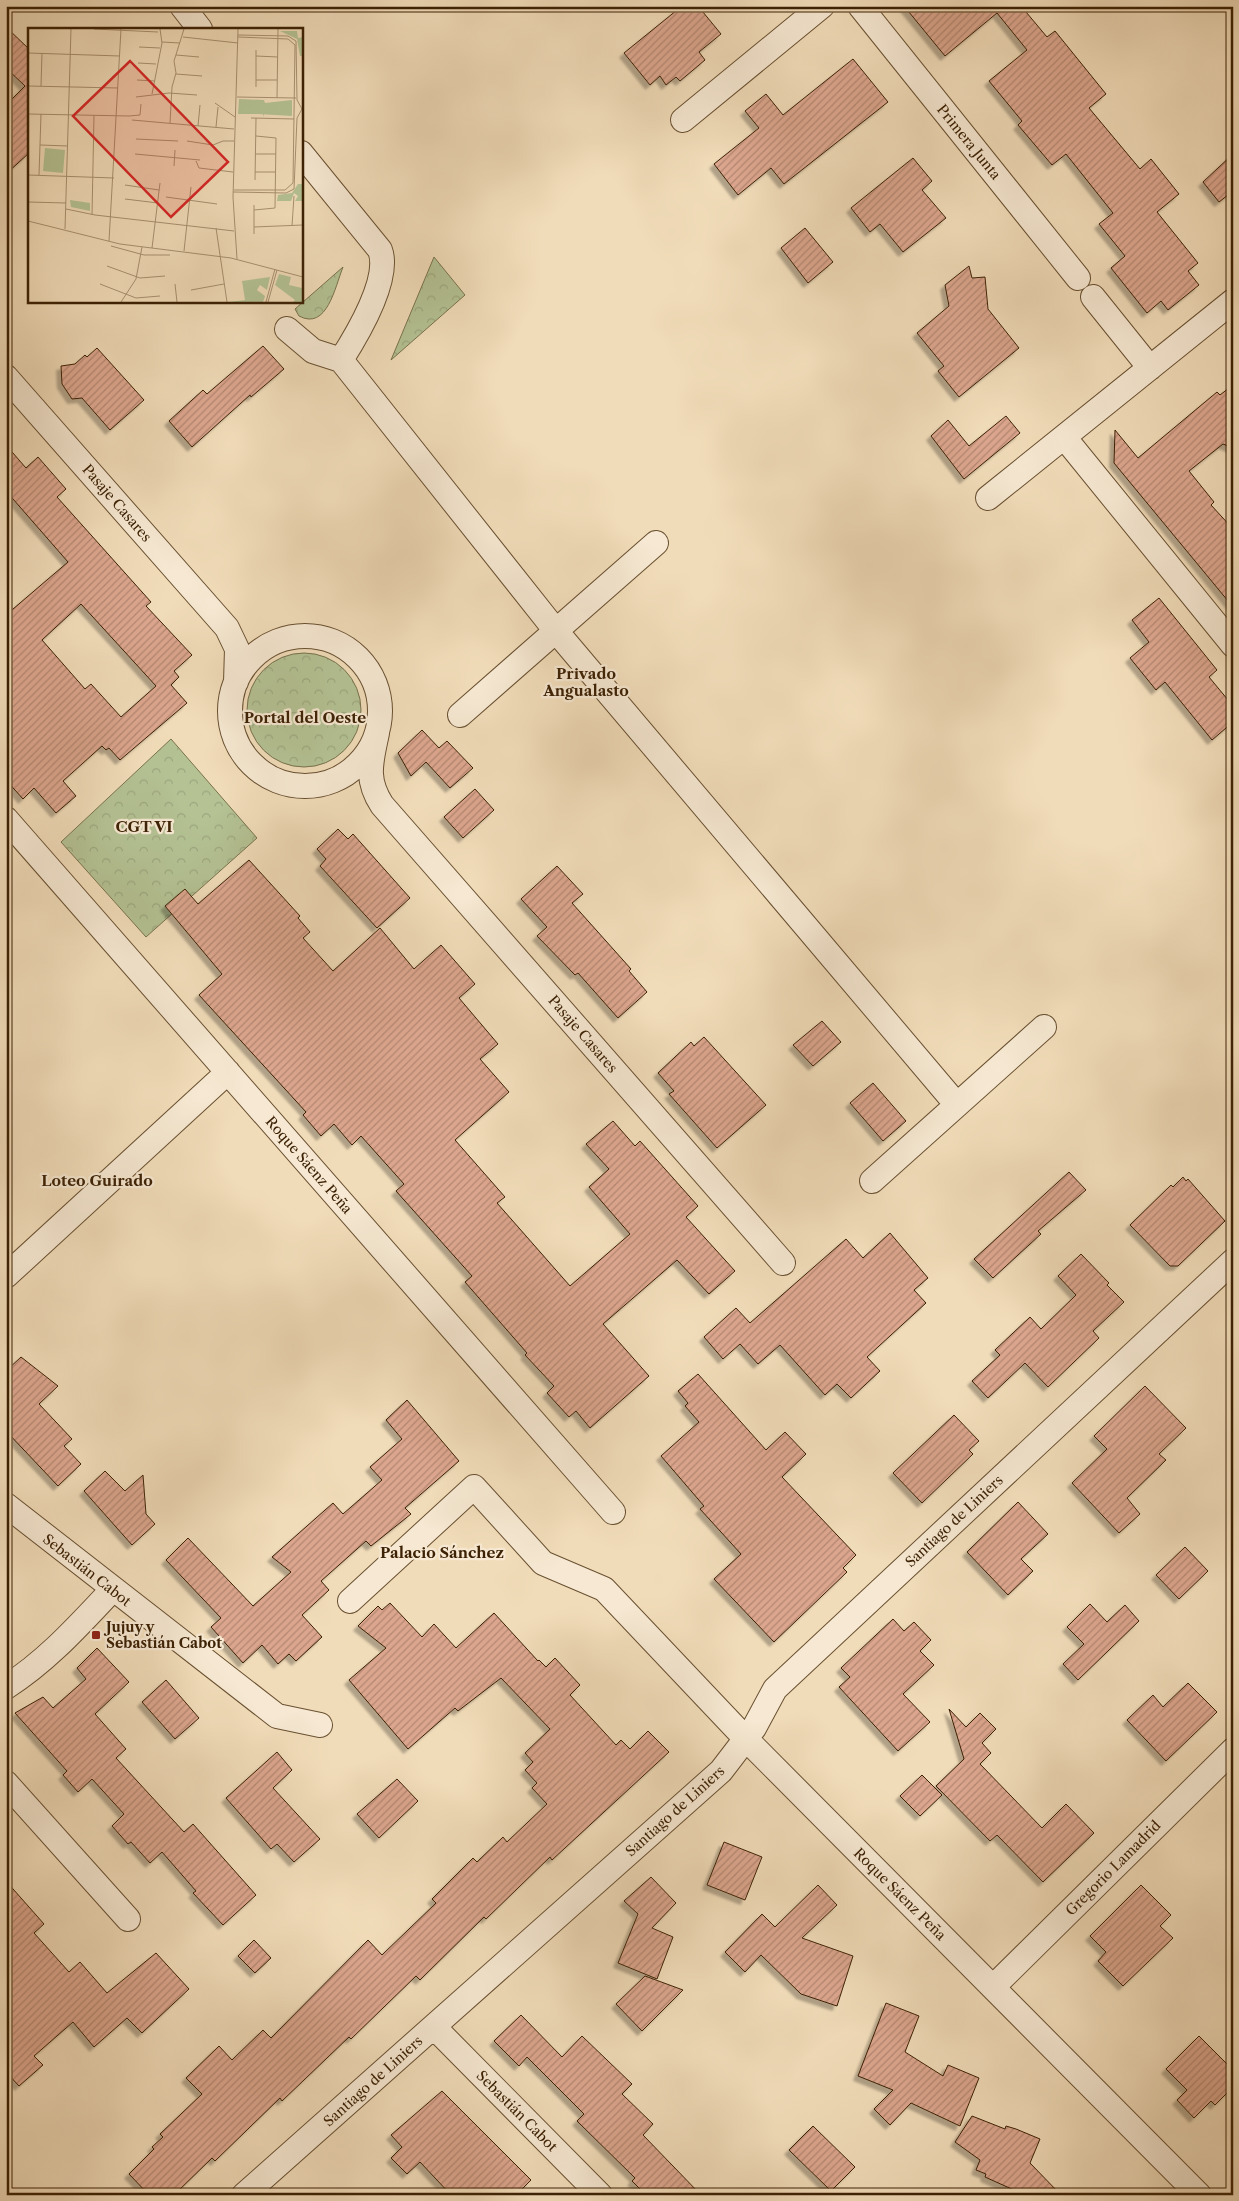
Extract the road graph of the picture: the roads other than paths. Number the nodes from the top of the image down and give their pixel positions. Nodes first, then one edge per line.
1 (182, 6) edge
2 (822, 6) edge
3 (860, 6) edge
4 (199, 28) edge
5 (683, 120) dead end
6 (302, 154) edge
7 (1078, 278) dead end
8 (1093, 297) dead end
9 (1230, 310) edge
10 (288, 330) dead end
11 (341, 360) junction
12 (1150, 368) junction
13 (6, 377) edge
14 (1064, 437) junction
15 (988, 498) dead end
16 (656, 543) dead end
17 (227, 628) junction
18 (556, 631) junction
19 (283, 640) junction
20 (1233, 645) edge
21 (235, 683) junction
22 (460, 715) dead end
23 (377, 733) junction
24 (327, 783) junction
25 (382, 805) junction
26 (6, 819) edge
27 (1044, 1027) dead end
28 (228, 1072) junction
29 (957, 1105) junction
30 (872, 1181) dead end
31 (1233, 1260) edge
32 (784, 1263) dead end
33 (6, 1276) edge
34 (6, 1506) edge
35 (613, 1512) dead end
36 (112, 1590) junction
37 (350, 1601) dead end
38 (6, 1687) edge
39 (320, 1725) dead end
40 (746, 1739) junction
41 (1233, 1750) edge
42 (6, 1783) edge
43 (128, 1918) dead end
44 (992, 1987) junction
45 (434, 2026) junction
46 (244, 2195) edge
47 (600, 2195) edge
48 (1199, 2195) edge

1 - 4 street
2 - 5 street
3 - 7 street, Primera Junta
6 - 11 street
8 - 12 street
9 - 12 street
10 - 11 street
11 - 18 street
12 - 14 street
13 - 17 street, Pasaje Casares
14 - 15 street
14 - 20 street
16 - 18 street
17 - 19 street, Pasaje Casares
17 - 21 street, Pasaje Casares
18 - 22 street
18 - 29 street
19 - 21 street, Pasaje Casares
19 - 23 street, Pasaje Casares
21 - 24 street, Pasaje Casares
23 - 24 street, Pasaje Casares
23 - 25 street, Pasaje Casares
24 - 25 street, Pasaje Casares
25 - 32 street, Pasaje Casares
26 - 28 street, Roque Sáenz Peña
27 - 29 street
28 - 33 street
28 - 35 street, Roque Sáenz Peña
29 - 30 street
31 - 40 street, Santiago de Liniers
34 - 36 street, Sebastián Cabot
36 - 38 street
36 - 39 street, Sebastián Cabot
37 - 40 street, Roque Sáenz Peña
40 - 44 street, Roque Sáenz Peña
40 - 45 street, Santiago de Liniers
41 - 44 street, Gregorio Lamadrid
42 - 43 street
44 - 48 street, Roque Sáenz Peña
45 - 46 street, Santiago de Liniers
45 - 47 street, Sebastián Cabot

